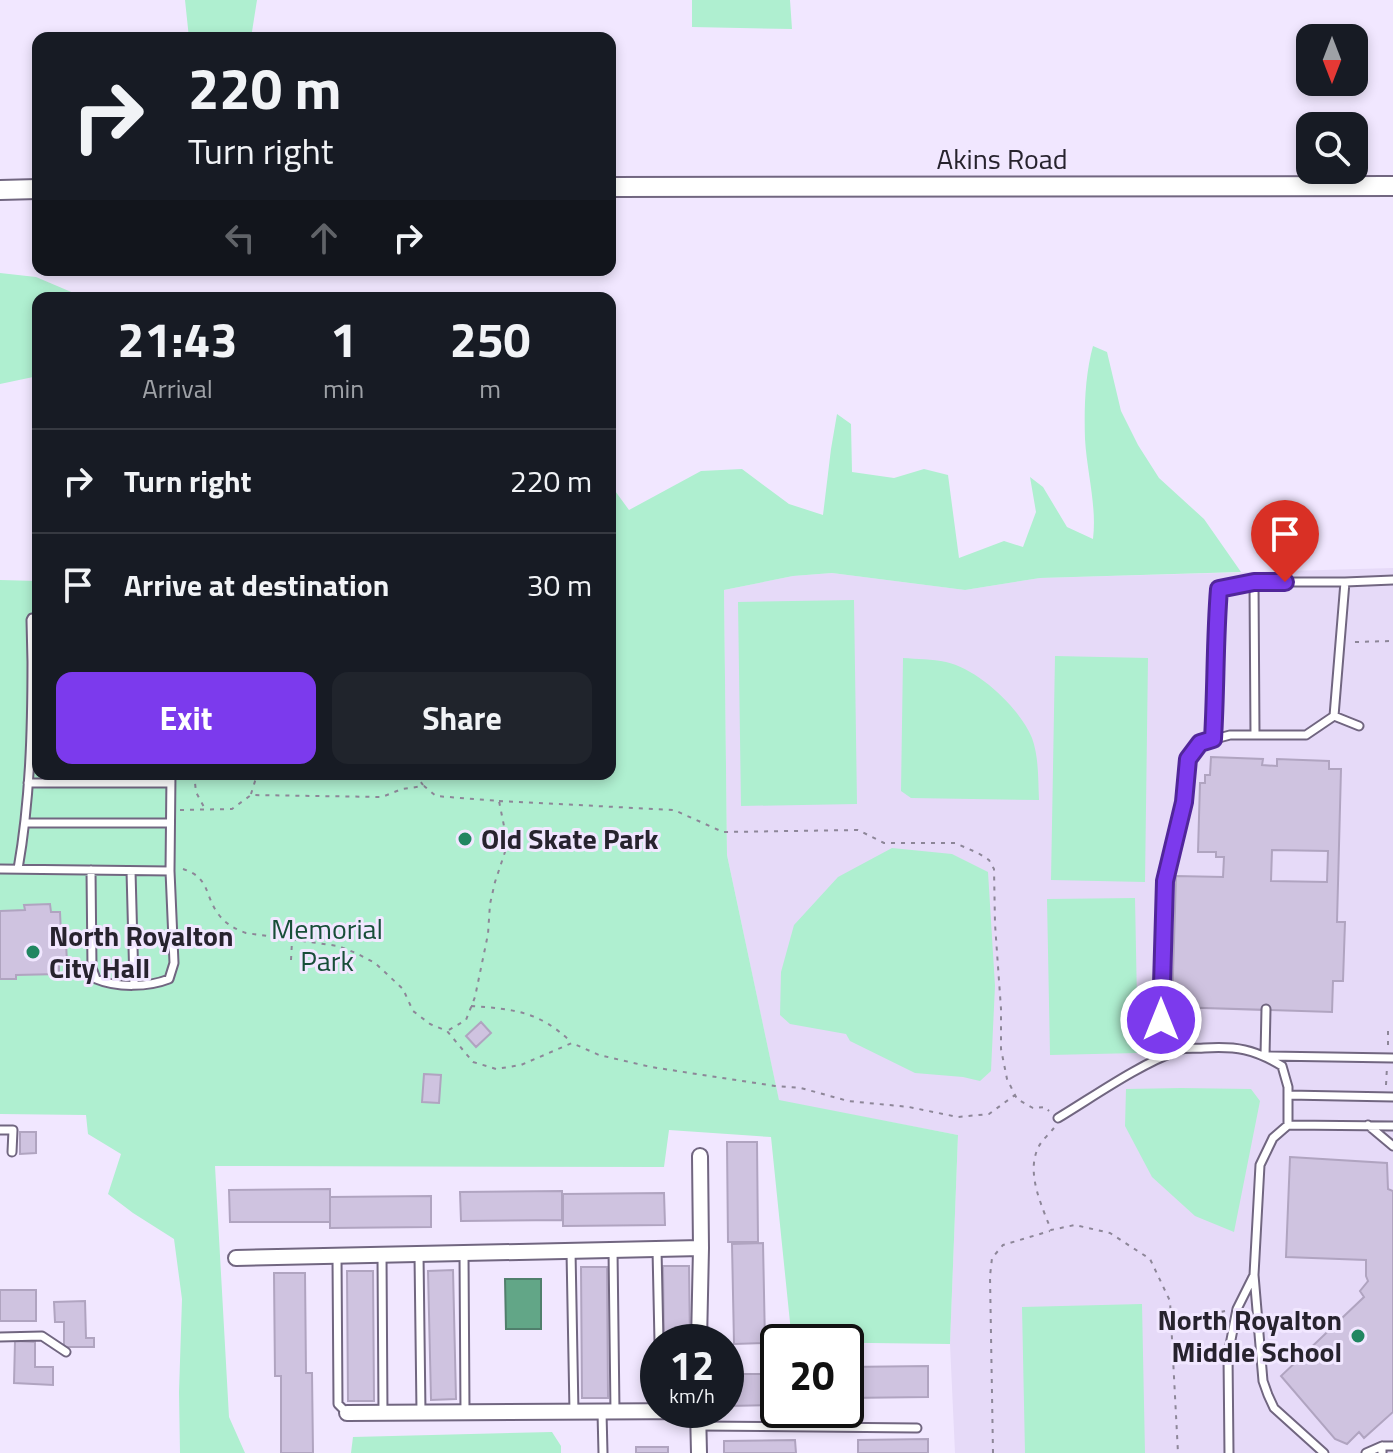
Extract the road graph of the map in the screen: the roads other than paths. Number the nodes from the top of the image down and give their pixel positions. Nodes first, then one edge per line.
1 (1393, 186) edge
2 (616, 187) edge
3 (32, 189) edge
4 (0, 190) edge
5 (1393, 580) edge
6 (1254, 582) junction
7 (1345, 582) junction
8 (1334, 716) junction
9 (1359, 726) dead end
10 (1255, 735) junction
11 (1213, 739) junction
12 (32, 756) edge
13 (114, 780) edge
14 (171, 780) edge
15 (28, 783) junction
16 (26, 823) junction
17 (170, 823) junction
18 (0, 869) edge
19 (18, 869) junction
20 (91, 870) junction
21 (131, 871) junction
22 (170, 871) junction
23 (134, 984) junction
24 (1266, 1009) dead end
25 (1182, 1048) junction
26 (1265, 1056) junction
27 (1393, 1058) edge
28 (1288, 1095) junction
29 (1393, 1097) edge
30 (1058, 1118) road end
31 (1288, 1125) junction
32 (1368, 1125) junction
33 (1393, 1126) edge
34 (0, 1130) edge
35 (1393, 1146) edge
36 (12, 1152) dead end
37 (700, 1156) dead end
38 (701, 1248) junction
39 (657, 1249) junction
40 (613, 1250) junction
41 (571, 1251) junction
42 (464, 1253) junction
43 (419, 1254) junction
44 (382, 1255) junction
45 (337, 1256) junction
46 (236, 1258) dead end
47 (1254, 1275) junction
48 (659, 1324) edge
49 (699, 1324) edge
50 (0, 1337) edge
51 (66, 1352) dead end
52 (640, 1411) edge
53 (421, 1412) junction
54 (465, 1412) junction
55 (574, 1412) junction
56 (609, 1412) junction
57 (347, 1413) joint
58 (383, 1413) junction
59 (744, 1419) edge
60 (698, 1428) edge
61 (917, 1428) dead end
62 (1393, 1446) edge
63 (1382, 1449) edge
64 (603, 1453) edge
65 (699, 1453) edge
66 (1229, 1453) edge
67 (1324, 1453) edge
68 (1366, 1453) edge

1 - 2 street, Akins Road
3 - 4 street
5 - 7 lane
6 - 7 lane
6 - 10 lane
6 - 11 lane
7 - 8 lane
8 - 9 lane
8 - 10 lane
10 - 11 lane
11 - 25 lane
12 - 15 lane
13 - 15 lane
14 - 17 lane
15 - 16 lane
16 - 17 lane
16 - 19 lane
17 - 22 lane
18 - 19 lane
19 - 20 lane
20 - 21 lane
20 - 23 lane
21 - 22 lane
21 - 23 lane
22 - 23 lane
24 - 26 lane
25 - 26 lane
25 - 30 lane
26 - 27 lane
26 - 28 lane
28 - 29 lane
28 - 31 lane
31 - 32 lane
31 - 47 lane
32 - 33 lane
32 - 35 lane
34 - 36 lane
37 - 38 street
38 - 39 street
38 - 49 street
39 - 40 street
39 - 48 lane
40 - 41 street
40 - 56 lane
41 - 42 street
41 - 55 lane
42 - 43 street
42 - 54 lane
43 - 44 street
43 - 53 lane
44 - 45 street
44 - 58 lane
45 - 46 street
45 - 57 lane
47 - 66 lane
47 - 67 lane
50 - 51 lane
52 - 56 street
53 - 54 street
53 - 58 street
54 - 55 street
55 - 56 street
56 - 64 lane
57 - 58 street
59 - 61 lane
60 - 65 street
62 - 63 lane
63 - 68 lane

